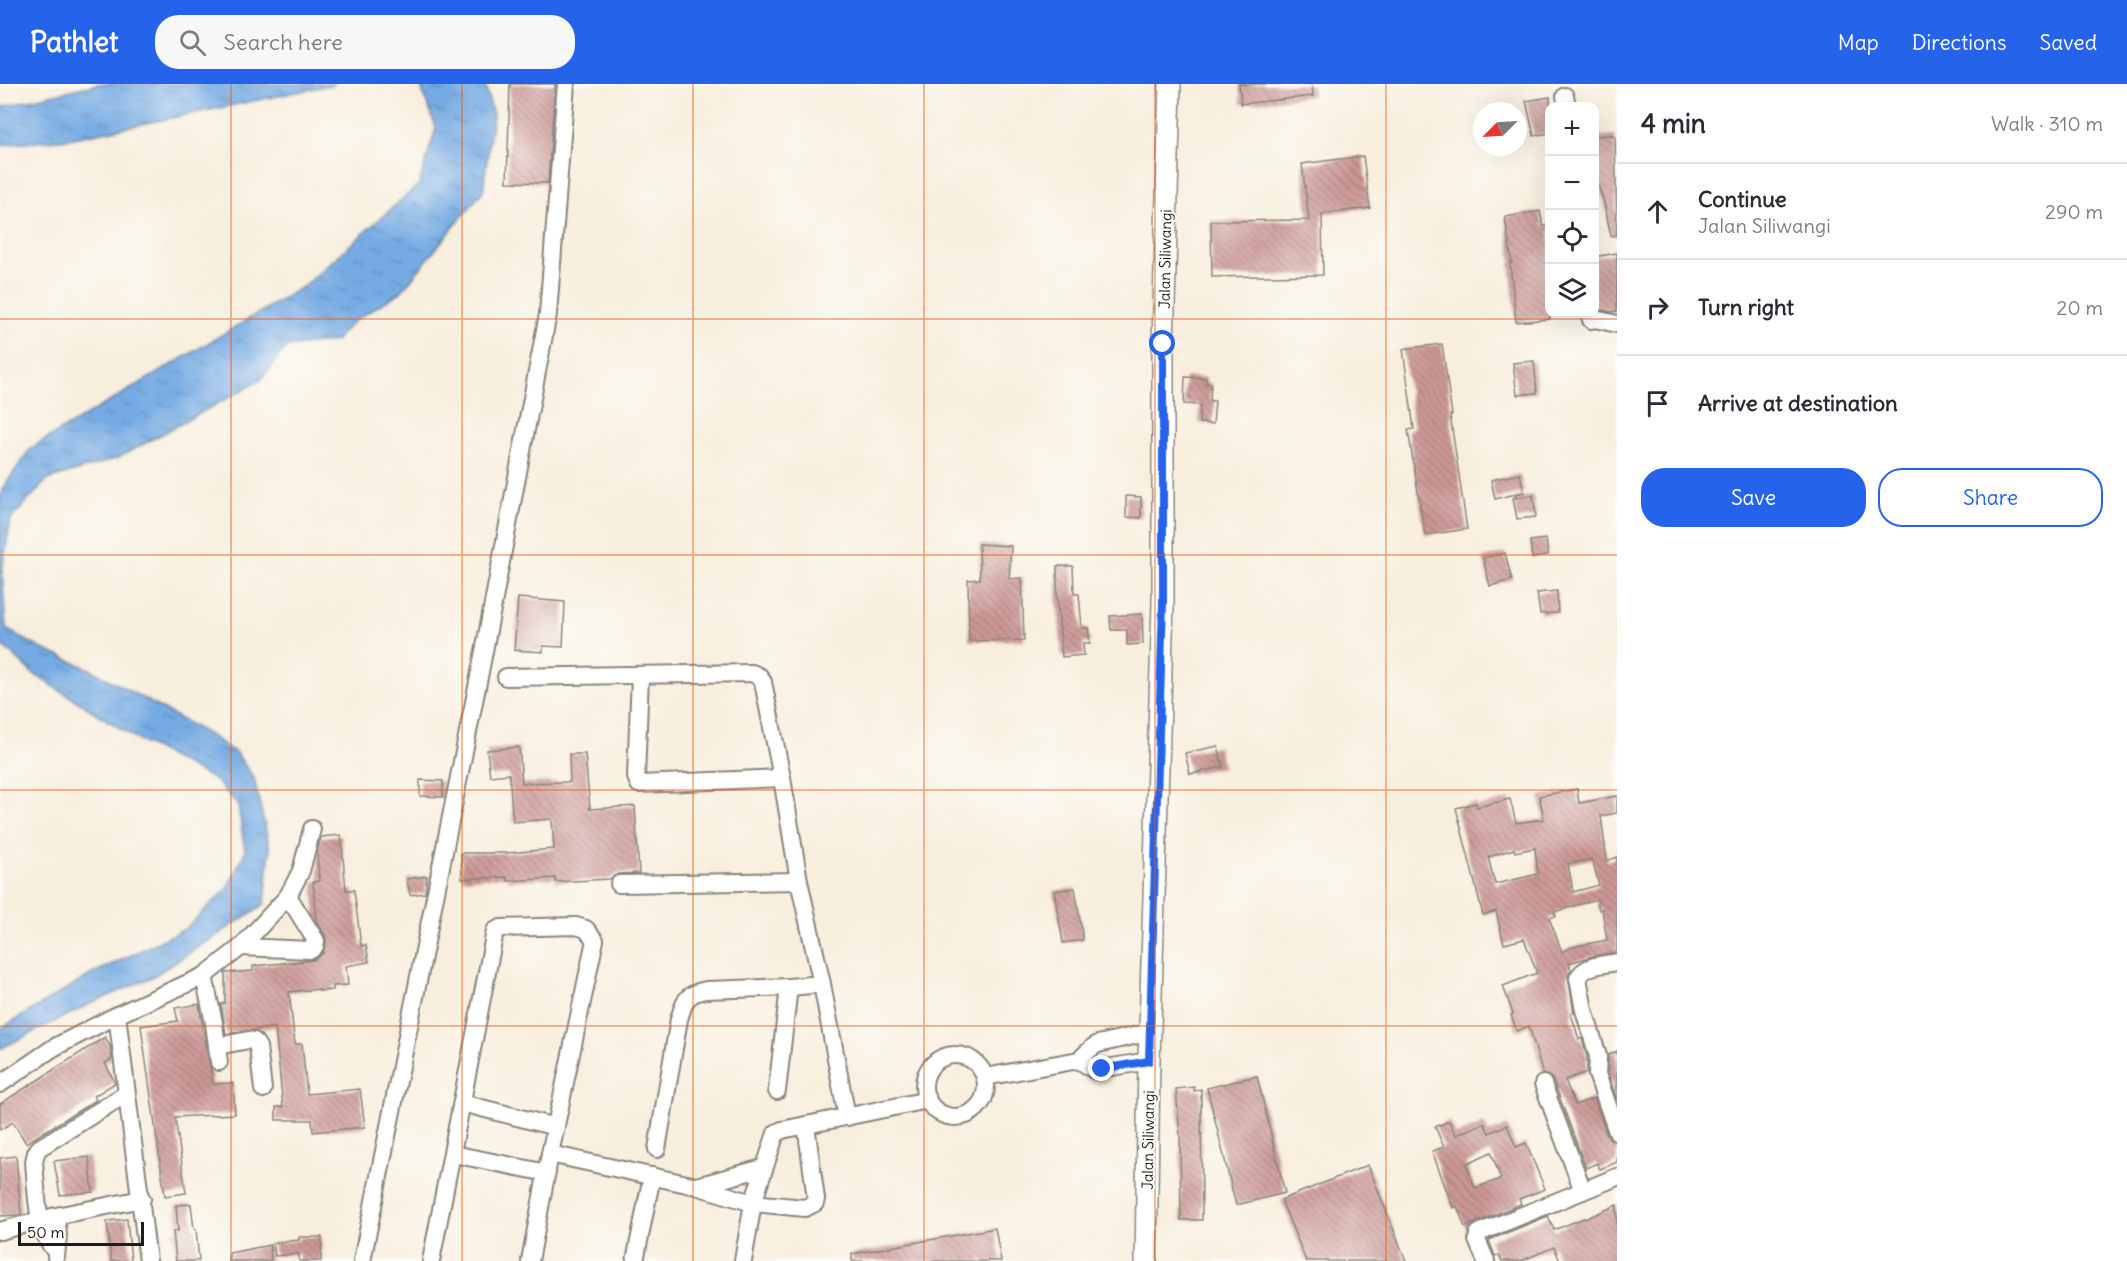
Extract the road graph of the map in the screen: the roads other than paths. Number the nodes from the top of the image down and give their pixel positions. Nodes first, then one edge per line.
1 (566, 84) edge
2 (1170, 84) edge
3 (1591, 318) edge
4 (1617, 324) edge
5 (640, 676) junction
6 (506, 677) dead end
7 (782, 778) junction
8 (312, 829) dead end
9 (799, 881) junction
10 (619, 884) dead end
11 (288, 896) junction
12 (242, 947) junction
13 (1617, 962) edge
14 (204, 976) junction
15 (822, 984) junction
16 (789, 987) junction
17 (117, 1015) junction
18 (1151, 1032) junction
19 (1079, 1060) junction
20 (1149, 1061) junction
21 (985, 1077) junction
22 (0, 1084) edge
23 (1543, 1084) dead end
24 (263, 1089) dead end
25 (777, 1091) dead end
26 (126, 1094) junction
27 (928, 1100) junction
28 (462, 1103) junction
29 (847, 1117) junction
30 (806, 1125) junction
31 (556, 1126) junction
32 (1617, 1132) edge
33 (657, 1149) dead end
34 (453, 1154) junction
35 (550, 1154) junction
36 (763, 1168) junction
37 (546, 1173) junction
38 (652, 1176) junction
39 (1617, 1177) edge
40 (696, 1186) junction
41 (1583, 1191) junction
42 (142, 1199) junction
43 (753, 1203) junction
44 (48, 1218) junction
45 (0, 1230) edge
46 (56, 1256) edge
47 (148, 1261) edge
48 (362, 1261) edge
49 (431, 1261) edge
50 (530, 1261) edge
51 (635, 1261) edge
52 (743, 1261) edge
53 (1146, 1261) edge
54 (1486, 1261) edge

1 - 48 street
2 - 18 main road, Jalan Siliwangi
3 - 4 street
5 - 6 street
5 - 7 street
5 - 7 street
7 - 9 street
8 - 11 street
9 - 10 street
9 - 15 street
11 - 12 street
11 - 12 street
12 - 14 street
13 - 32 street
14 - 17 street
14 - 24 street
15 - 16 street
15 - 29 street
16 - 25 street
16 - 33 street
17 - 22 street
17 - 26 street
18 - 19 street
18 - 20 main road, Jalan Siliwangi
19 - 20 street
19 - 21 street
20 - 53 main road, Jalan Siliwangi
21 - 27 street
21 - 27 street
23 - 41 street
26 - 42 street
26 - 44 street
27 - 29 street
28 - 31 street
28 - 31 street
28 - 34 street
29 - 30 street
30 - 36 street
30 - 43 street
31 - 35 street
34 - 37 street
34 - 49 street
35 - 37 street
35 - 38 street
36 - 40 street
36 - 43 street
37 - 50 street
38 - 40 street
38 - 51 street
39 - 41 street
40 - 43 street
41 - 54 street
42 - 44 street
42 - 47 street
43 - 52 street
44 - 45 street
44 - 46 street

